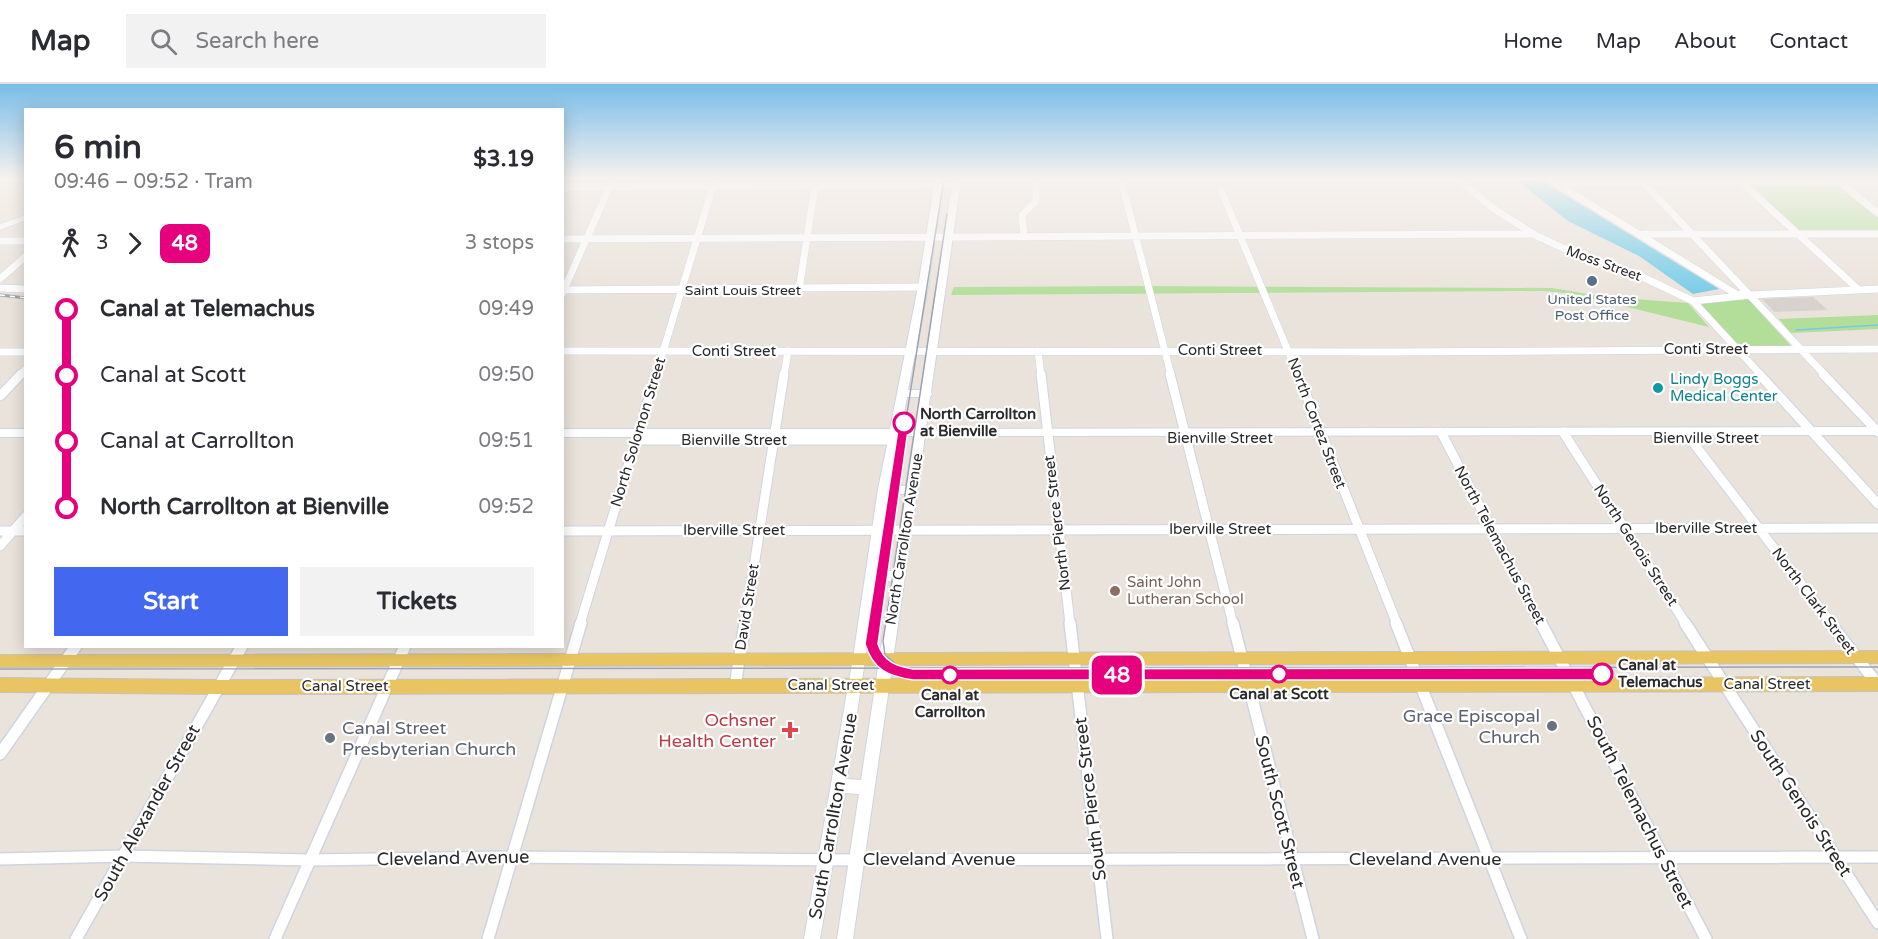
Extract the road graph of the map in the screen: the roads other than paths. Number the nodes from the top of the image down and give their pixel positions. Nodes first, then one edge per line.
1 (21, 219) edge
2 (595, 219) edge
3 (703, 219) edge
4 (809, 219) edge
5 (931, 219) edge
6 (951, 219) edge
7 (1022, 219) edge
8 (1130, 219) edge
9 (1235, 219) edge
10 (1510, 219) edge
11 (1617, 219) edge
12 (1678, 219) edge
13 (1781, 219) edge
14 (0, 227) edge
15 (1533, 234) junction
16 (1643, 234) junction
17 (1797, 234) junction
18 (1878, 234) edge
19 (1693, 235) junction
20 (1243, 236) junction
21 (1024, 237) junction
22 (1134, 237) junction
23 (698, 238) junction
24 (806, 238) junction
25 (928, 238) junction
26 (949, 238) junction
27 (564, 239) edge
28 (586, 239) junction
29 (0, 241) edge
30 (24, 241) edge
31 (24, 258) edge
32 (0, 279) edge
33 (0, 288) edge
34 (923, 288) junction
35 (941, 288) junction
36 (24, 289) edge
37 (1878, 289) edge
38 (564, 290) edge
39 (682, 290) junction
40 (799, 290) junction
41 (1859, 290) junction
42 (564, 292) edge
43 (1750, 295) junction
44 (1693, 302) junction
45 (1737, 349) junction
46 (1878, 349) edge
47 (1289, 350) junction
48 (1800, 350) junction
49 (564, 351) edge
50 (664, 351) junction
51 (788, 351) junction
52 (910, 351) junction
53 (932, 351) junction
54 (1038, 351) junction
55 (1163, 351) junction
56 (0, 352) edge
57 (24, 352) edge
58 (24, 371) edge
59 (902, 393) junction
60 (927, 394) junction
61 (0, 396) edge
62 (1878, 432) edge
63 (0, 433) edge
64 (24, 433) edge
65 (564, 433) edge
66 (1443, 435) junction
67 (1565, 435) junction
68 (1687, 435) junction
69 (1814, 435) junction
70 (636, 436) junction
71 (774, 436) junction
72 (894, 436) junction
73 (921, 436) junction
74 (1047, 436) junction
75 (1186, 436) junction
76 (1323, 436) junction
77 (1878, 438) edge
78 (0, 440) edge
79 (24, 440) edge
80 (564, 440) edge
81 (884, 489) junction
82 (912, 490) junction
83 (1878, 504) edge
84 (24, 518) edge
85 (1210, 528) junction
86 (1626, 528) junction
87 (1878, 528) edge
88 (1359, 529) junction
89 (1491, 529) junction
90 (1759, 529) junction
91 (759, 530) junction
92 (878, 530) junction
93 (904, 530) junction
94 (0, 531) edge
95 (13, 531) junction
96 (24, 531) edge
97 (564, 531) edge
98 (608, 531) junction
99 (1058, 531) junction
100 (0, 546) edge
101 (872, 576) junction
102 (897, 576) junction
103 (75, 648) edge
104 (241, 648) edge
105 (402, 653) edge
106 (1857, 657) junction
107 (1878, 657) edge
108 (860, 658) junction
109 (885, 658) junction
110 (1241, 658) junction
111 (1410, 658) junction
112 (1560, 658) junction
113 (1708, 658) junction
114 (571, 659) junction
115 (1073, 659) junction
116 (739, 660) junction
117 (0, 661) edge
118 (234, 661) junction
119 (65, 662) junction
120 (49, 684) junction
121 (1077, 684) junction
122 (1248, 684) junction
123 (1420, 684) junction
124 (1574, 684) junction
125 (1725, 684) junction
126 (1878, 684) edge
127 (0, 685) edge
128 (388, 685) junction
129 (564, 685) junction
130 (855, 685) junction
131 (881, 685) junction
132 (735, 686) junction
133 (218, 687) junction
134 (0, 754) edge
135 (839, 786) junction
136 (867, 787) junction
137 (123, 856) junction
138 (510, 856) junction
139 (1836, 857) junction
140 (1878, 857) edge
141 (1489, 858) junction
142 (1664, 858) junction
143 (0, 859) edge
144 (826, 859) junction
145 (1097, 859) junction
146 (1292, 859) junction
147 (310, 860) junction
148 (856, 860) junction
149 (1878, 922) edge
150 (76, 939) edge
151 (275, 939) edge
152 (488, 939) edge
153 (812, 939) edge
154 (844, 939) edge
155 (1107, 939) edge
156 (1313, 939) edge
157 (1521, 939) edge
158 (1706, 939) edge

1 - 14 main road
2 - 28 street
3 - 23 street, North Solomon Street
4 - 24 street
5 - 25 main road, North Carrollton Avenue
6 - 26 main road, North Carrollton Avenue
7 - 21 street
8 - 22 street, South Scott Street
9 - 20 street, North Cortez Street
10 - 15 street, Moss Street
11 - 16 street
12 - 19 street
13 - 17 street
15 - 20 street
15 - 44 street, Moss Street
16 - 19 street
16 - 43 street
17 - 18 street
17 - 19 street
17 - 41 street
19 - 43 street
20 - 22 street
20 - 47 street, North Cortez Street
21 - 22 street
21 - 26 street
22 - 55 street, South Scott Street
23 - 24 street
23 - 28 street
23 - 39 street, North Solomon Street
24 - 25 street
24 - 40 street
25 - 26 street
25 - 34 main road, North Carrollton Avenue
26 - 35 main road, North Carrollton Avenue
27 - 28 street
28 - 38 street
29 - 30 street
31 - 32 street
33 - 36 street
34 - 35 main road
34 - 40 street, Saint Louis Street
34 - 52 main road, North Carrollton Avenue
35 - 53 main road, North Carrollton Avenue
37 - 41 street
39 - 40 street, Saint Louis Street
39 - 42 street, Saint Louis Street
39 - 50 street, North Solomon Street
41 - 43 street
43 - 44 street
43 - 48 street
44 - 45 street
45 - 47 street, Conti Street
45 - 48 street, Conti Street
45 - 69 street
46 - 48 street, Conti Street
47 - 55 street, Conti Street
47 - 76 street, North Cortez Street
48 - 62 street
49 - 50 street, Conti Street
50 - 51 street, Conti Street
50 - 70 street, North Solomon Street
51 - 52 street, Conti Street
51 - 71 street, David Street
52 - 53 street, Conti Street
52 - 59 main road, North Carrollton Avenue
53 - 54 street, Conti Street
53 - 60 main road, North Carrollton Avenue
54 - 55 street, Conti Street
54 - 74 street, North Pierce Street
55 - 75 street, South Scott Street
56 - 57 street
58 - 61 street
59 - 60 main road
59 - 72 main road, North Carrollton Avenue
60 - 73 main road, North Carrollton Avenue
62 - 69 main road, Bienville Street
63 - 64 main road
65 - 70 main road, Bienville Street
66 - 67 main road, Bienville Street
66 - 76 main road, Bienville Street
66 - 89 street, North Telemachus Street
67 - 68 main road, Bienville Street
67 - 86 street, North Genois Street
68 - 69 main road, Bienville Street
68 - 90 street, North Clark Street
69 - 77 main road, Bienville Street
69 - 83 street
70 - 71 main road, Bienville Street
70 - 80 main road, Bienville Street
70 - 98 street, North Solomon Street
71 - 72 main road, Bienville Street
71 - 91 street, David Street
72 - 73 main road, Bienville Street
72 - 81 main road, North Carrollton Avenue
73 - 74 main road, Bienville Street
73 - 82 main road, North Carrollton Avenue
74 - 75 main road, Bienville Street
74 - 99 street, North Pierce Street
75 - 76 main road, Bienville Street
75 - 85 street, South Scott Street
76 - 88 street, North Cortez Street
78 - 79 main road
81 - 82 main road
81 - 92 main road, North Carrollton Avenue
82 - 93 main road, North Carrollton Avenue
84 - 95 street
85 - 88 street, Iberville Street
85 - 99 street, Iberville Street
85 - 110 street, South Scott Street
86 - 89 street, Iberville Street
86 - 90 street, Iberville Street
86 - 113 street, North Genois Street
87 - 90 street, Iberville Street
88 - 89 street, Iberville Street
88 - 111 street, North Cortez Street
89 - 112 street, North Telemachus Street
90 - 106 street, North Clark Street
91 - 92 street, Iberville Street
91 - 98 street, Iberville Street
91 - 116 street, David Street
92 - 93 street, Iberville Street
92 - 101 main road, North Carrollton Avenue
93 - 99 street, Iberville Street
93 - 102 main road, North Carrollton Avenue
94 - 95 street
95 - 96 street
95 - 100 street
97 - 98 street, Iberville Street
98 - 114 street, North Solomon Street
99 - 115 street, North Pierce Street
101 - 102 main road
101 - 108 main road, North Carrollton Avenue
102 - 109 main road, North Carrollton Avenue
103 - 119 street
104 - 118 street, South Alexander Street
105 - 114 main road, Canal Street
105 - 118 main road, Canal Street
105 - 128 street
106 - 107 main road, Canal Street
106 - 113 main road, Canal Street
106 - 126 street, North Clark Street
108 - 109 main road, Canal Street
108 - 116 main road, Canal Street
108 - 130 main road, South Carrollton Avenue
109 - 115 main road, Canal Street
109 - 131 main road, North Carrollton Avenue
110 - 111 main road, Canal Street
110 - 115 main road, Canal Street
110 - 122 street, South Scott Street
111 - 112 main road, Canal Street
111 - 123 street, North Cortez Street
112 - 113 main road, Canal Street
112 - 124 street, North Telemachus Street
113 - 125 street, North Genois Street
114 - 116 main road, Canal Street
114 - 129 street, North Solomon Street
115 - 121 street, South Pierce Street
116 - 132 street, David Street
117 - 119 main road, Canal Street
118 - 119 main road, Canal Street
118 - 133 street, South Alexander Street
119 - 120 street
120 - 127 main road, Canal Street
120 - 133 main road, Canal Street
120 - 134 street
121 - 122 main road, Canal Street
121 - 131 main road, Canal Street
121 - 145 street, South Pierce Street
122 - 123 main road, Canal Street
122 - 146 street, South Scott Street
123 - 124 main road, Canal Street
123 - 141 street, North Cortez Street
124 - 125 main road, Canal Street
124 - 142 street, South Telemachus Street
125 - 126 main road, Canal Street
125 - 139 street, South Genois Street
128 - 129 main road, Canal Street
128 - 133 main road, Canal Street
128 - 147 street
129 - 132 main road, Canal Street
129 - 138 street, North Solomon Street
130 - 131 main road, Canal Street
130 - 132 main road, Canal Street
130 - 135 main road, South Carrollton Avenue
131 - 136 main road, South Carrollton Avenue
133 - 137 street, South Alexander Street
135 - 136 main road
135 - 144 main road, South Carrollton Avenue
136 - 148 main road, South Carrollton Avenue
137 - 143 street, Cleveland Avenue
137 - 147 street, Cleveland Avenue
137 - 150 street, South Alexander Street
138 - 144 street, Cleveland Avenue
138 - 147 street, Cleveland Avenue
138 - 152 street, North Solomon Street
139 - 140 street, Cleveland Avenue
139 - 142 street, Cleveland Avenue
139 - 149 street, South Genois Street
141 - 142 street, Cleveland Avenue
141 - 146 street, Cleveland Avenue
141 - 157 street, North Cortez Street
142 - 158 street, South Telemachus Street
144 - 148 street, Cleveland Avenue
144 - 153 main road, South Carrollton Avenue
145 - 146 street, Cleveland Avenue
145 - 148 street, Cleveland Avenue
145 - 155 street, South Pierce Street
146 - 156 street, South Scott Street
147 - 151 street
148 - 154 main road, South Carrollton Avenue

